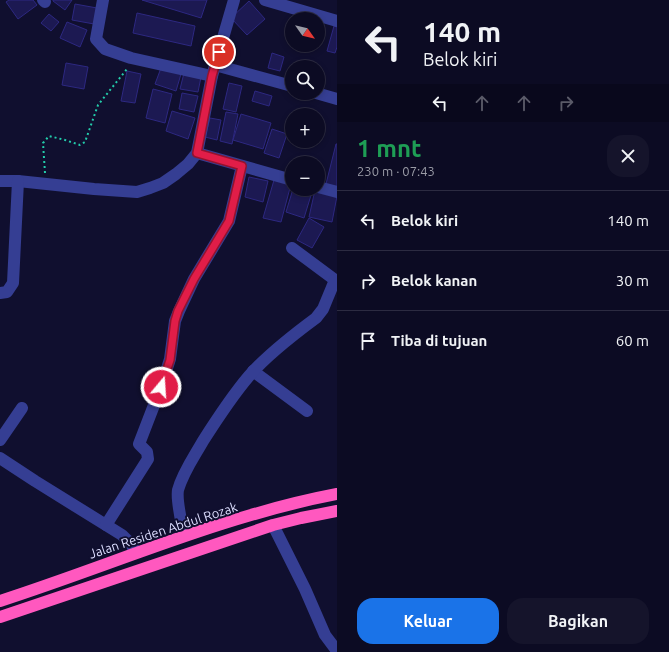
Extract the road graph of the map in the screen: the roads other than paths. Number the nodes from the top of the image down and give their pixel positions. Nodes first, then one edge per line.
1 (103, 0) edge
2 (234, 0) edge
3 (266, 0) edge
4 (337, 21) edge
5 (213, 70) junction
6 (285, 85) edge
7 (325, 96) edge
8 (337, 99) edge
9 (197, 153) junction
10 (242, 166) junction
11 (285, 178) edge
12 (0, 181) edge
13 (18, 181) junction
14 (325, 189) edge
15 (337, 192) edge
16 (292, 248) dead end
17 (336, 280) edge
18 (0, 293) edge
19 (253, 371) junction
20 (22, 408) dead end
21 (307, 411) dead end
22 (0, 440) edge
23 (0, 458) edge
24 (337, 494) edge
25 (337, 511) edge
26 (106, 525) junction
27 (273, 525) junction
28 (184, 535) junction
29 (136, 552) junction
30 (0, 601) edge
31 (0, 617) edge
32 (337, 651) edge

1 - 5 street
2 - 5 street
3 - 4 street
5 - 6 street
5 - 9 street
7 - 8 street
9 - 10 street
9 - 13 street
10 - 11 street
10 - 26 street
12 - 13 street
13 - 18 street
14 - 15 street
16 - 17 street
17 - 19 street
19 - 21 street
19 - 28 street
20 - 22 street
23 - 26 street
24 - 28 highway, Jalan Residen Abdul Rozak
25 - 27 highway
26 - 29 street
27 - 31 highway
27 - 32 street
28 - 29 highway, Jalan Residen Abdul Rozak
29 - 30 highway, Jalan Residen Abdul Rozak

